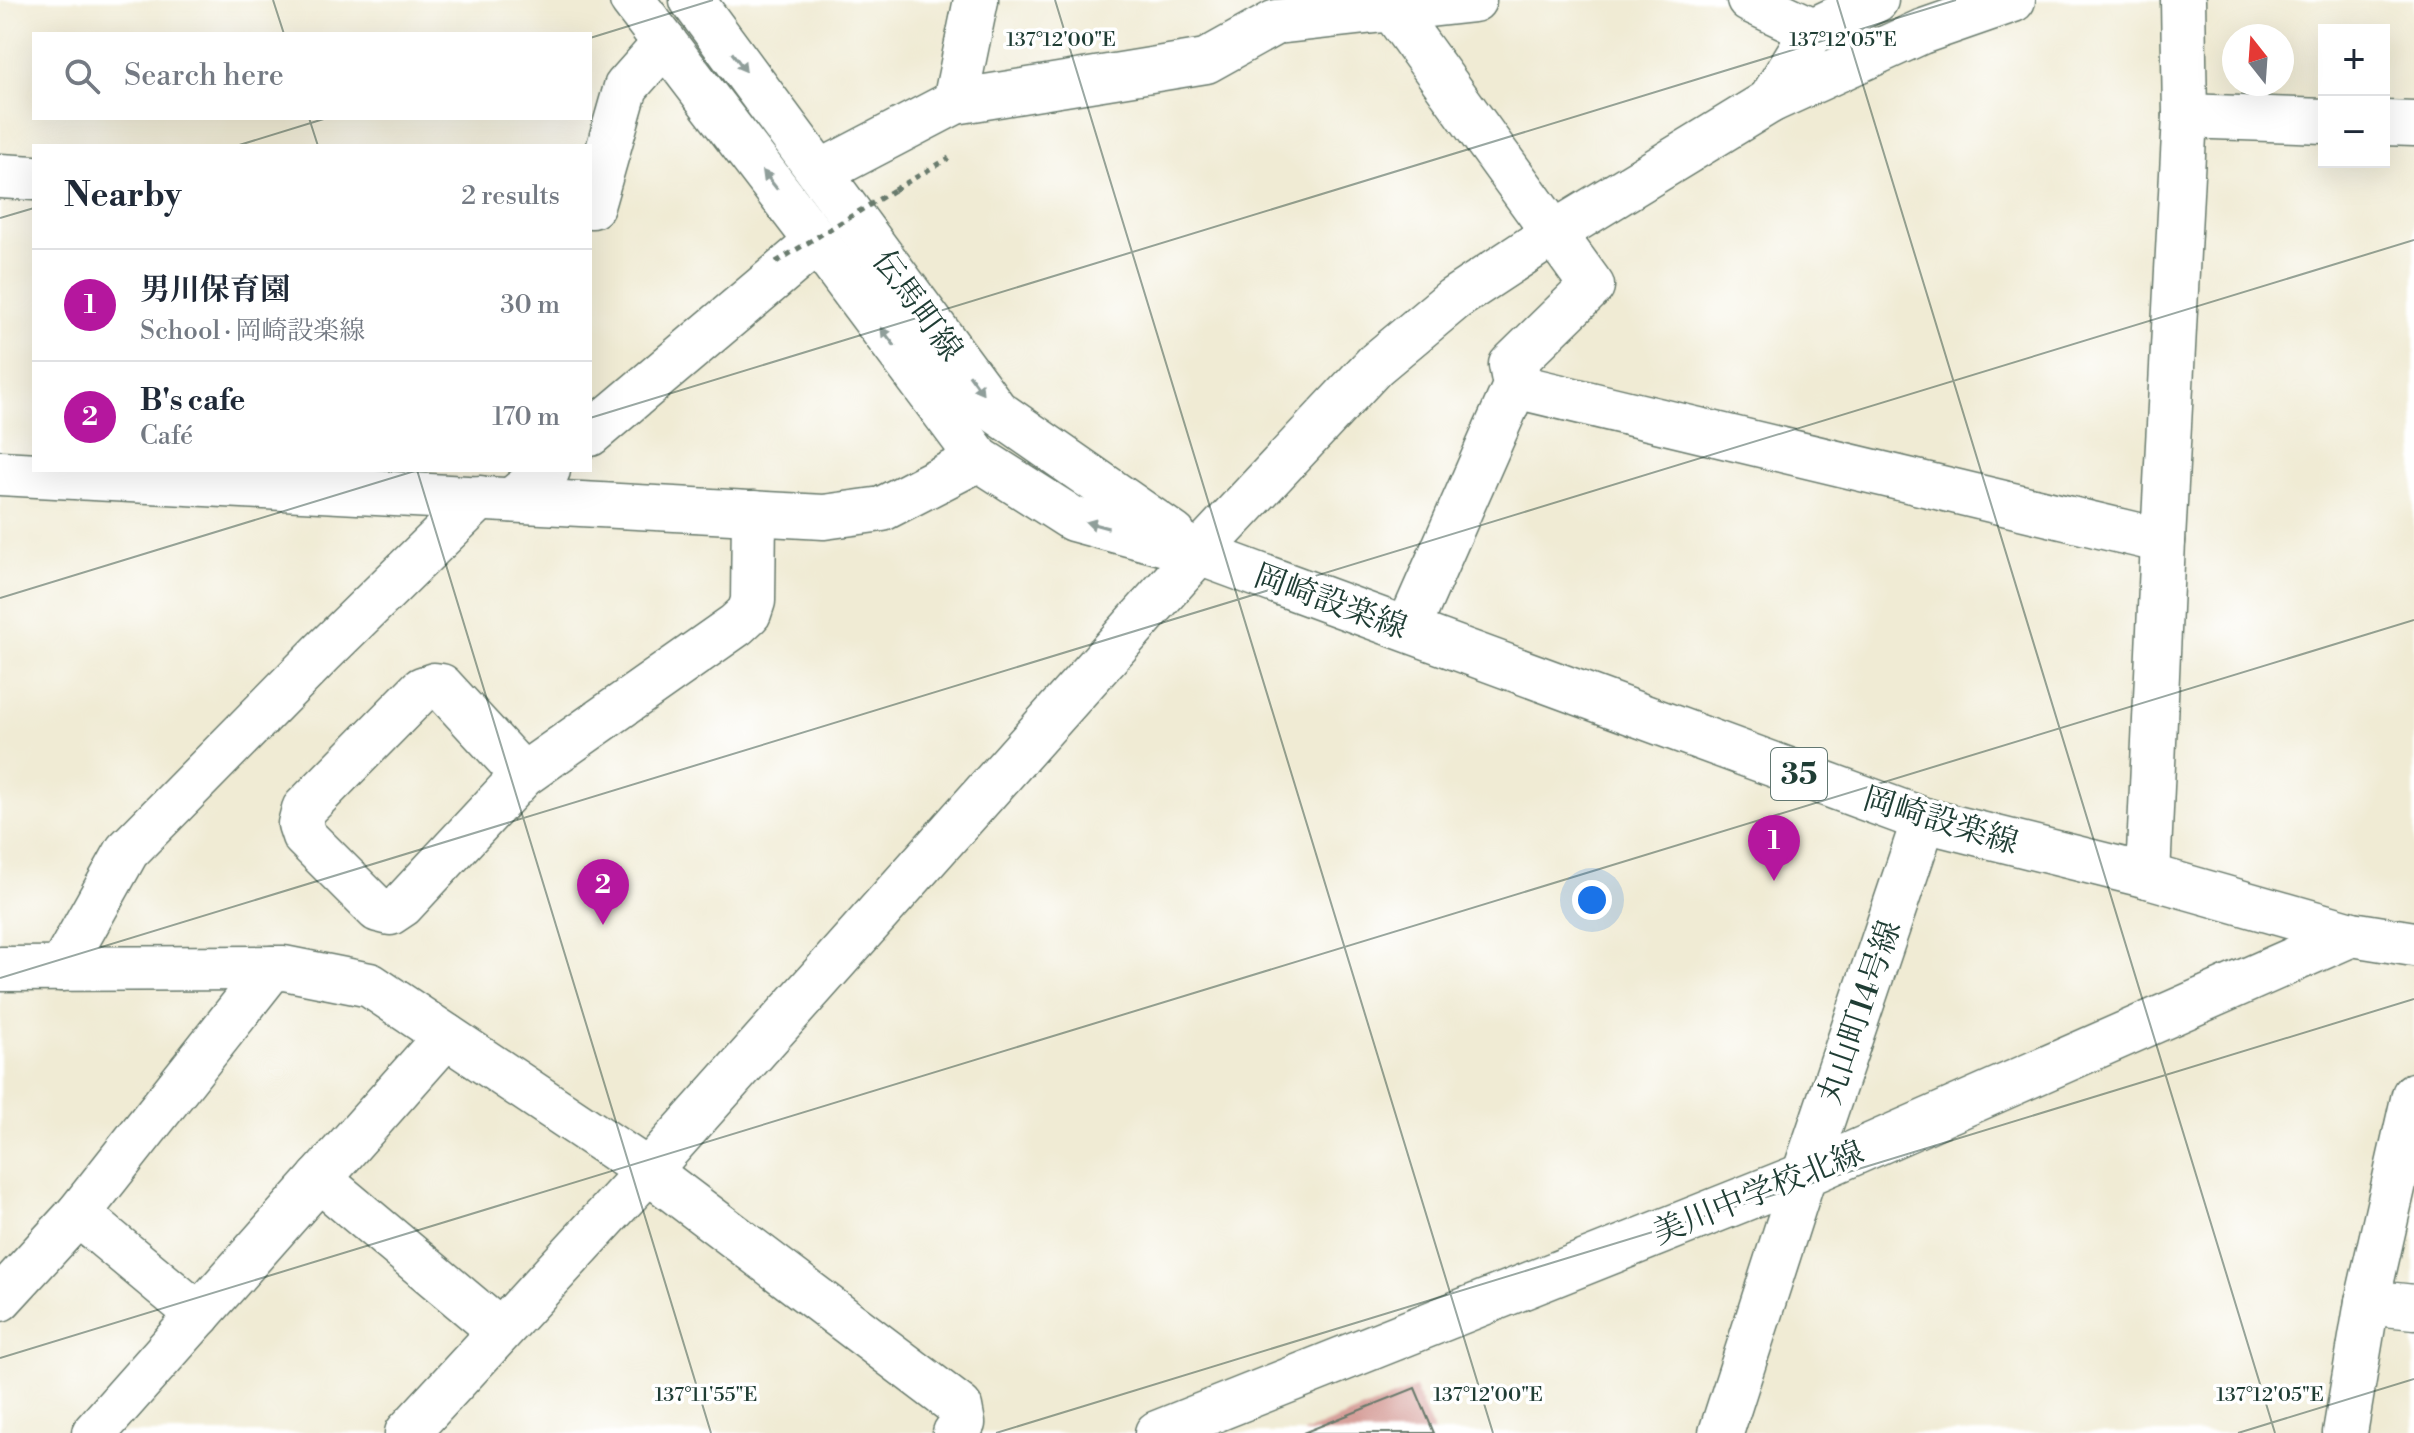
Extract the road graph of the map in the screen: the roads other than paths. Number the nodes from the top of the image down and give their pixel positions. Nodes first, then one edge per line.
1 (632, 0) edge
2 (692, 0) edge
3 (976, 0) edge
4 (1474, 0) edge
5 (1749, 0) edge
6 (1876, 0) edge
7 (2013, 0) edge
8 (2183, 0) edge
9 (1392, 9) junction
10 (1813, 30) junction
11 (665, 43) junction
12 (1770, 101) junction
13 (955, 102) junction
14 (2185, 116) junction
15 (2318, 121) edge
16 (2390, 123) edge
17 (2414, 124) edge
18 (821, 172) junction
19 (0, 176) edge
20 (32, 178) edge
21 (592, 206) edge
22 (1554, 233) junction
23 (817, 242) junction
24 (1515, 386) junction
25 (592, 432) edge
26 (979, 459) junction
27 (544, 472) edge
28 (0, 473) edge
29 (496, 499) junction
30 (754, 513) junction
31 (2163, 541) junction
32 (1199, 553) junction
33 (1408, 629) junction
34 (523, 775) junction
35 (1924, 820) junction
36 (2148, 876) junction
37 (2352, 934) junction
38 (2414, 944) edge
39 (272, 968) junction
40 (0, 969) edge
41 (61, 969) junction
42 (446, 1036) junction
43 (2414, 1095) edge
44 (648, 1171) junction
45 (1804, 1175) junction
46 (319, 1179) junction
47 (78, 1214) junction
48 (0, 1299) edge
49 (2367, 1302) junction
50 (2414, 1307) edge
51 (199, 1315) junction
52 (500, 1331) junction
53 (94, 1433) edge
54 (407, 1433) edge
55 (955, 1433) edge
56 (1157, 1433) edge
57 (1721, 1433) edge
58 (2345, 1433) edge

1 - 11 street
2 -> 18 street, 伝馬町線
3 - 13 street
4 - 9 street
5 - 10 street
6 - 10 street
7 - 12 street, 岡崎設楽線
8 - 14 street
9 - 13 street
9 - 22 street
10 - 12 street
11 - 21 street
23 -> 11 street
12 - 22 street, 岡崎設楽線
13 - 18 street
14 - 15 street
14 - 31 street
16 - 17 street
18 -> 32 street, 伝馬町線
19 - 20 street
22 - 24 street
22 - 32 street, 岡崎設楽線
23 - 25 street
26 -> 23 street
24 - 31 street
24 - 33 street
26 - 30 street
32 -> 26 street
27 - 29 street
28 - 29 street
29 - 30 street
29 - 41 street
30 - 34 street
31 - 36 street
32 - 33 street, 岡崎設楽線 / 35
32 - 44 street
33 - 35 street, 岡崎設楽線 / 35
34 - 34 street
35 - 36 street, 岡崎設楽線 / 35
35 - 45 street, 丸山町14号線
36 - 37 street, 岡崎設楽線 / 35
37 - 38 street, 岡崎設楽線 / 35
37 - 45 street, 美川中学校北線
39 - 41 street
39 - 42 street
39 - 47 street
40 - 41 street
42 - 44 street
42 - 46 street
43 - 49 street
44 - 52 street
44 - 55 street
45 - 56 street, 美川中学校北線
45 - 57 street, 丸山町14号線
46 - 51 street
46 - 52 street
47 - 48 street
47 - 51 street
49 - 50 street
49 - 58 street
51 - 53 street
52 - 54 street

